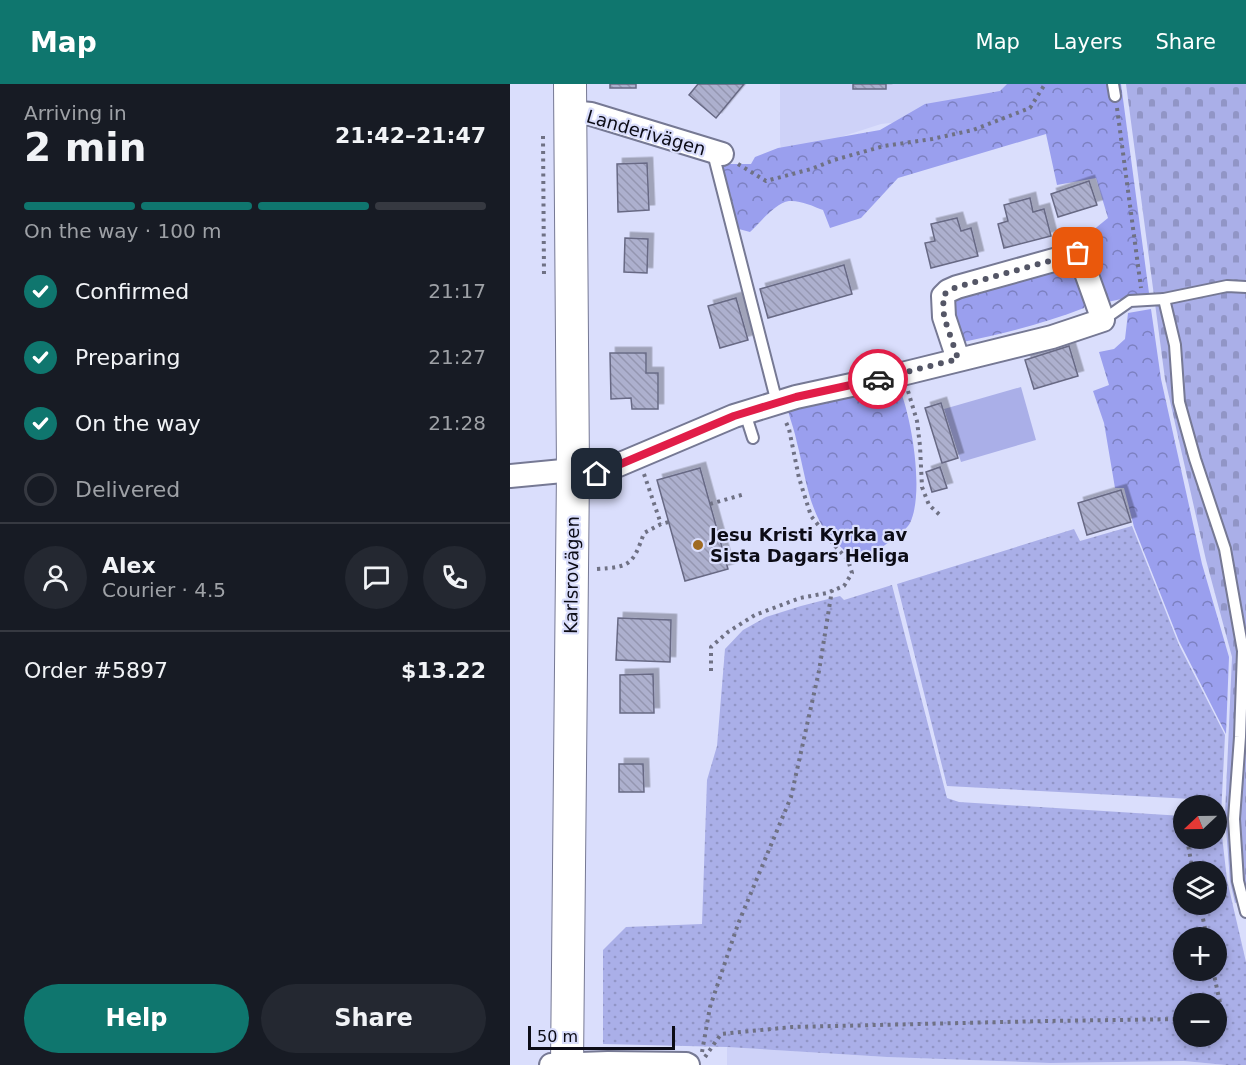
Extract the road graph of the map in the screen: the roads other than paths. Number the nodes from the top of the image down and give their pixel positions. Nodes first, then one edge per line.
1 (570, 98) edge
2 (717, 153) joint
3 (1246, 287) edge
4 (1164, 299) junction
5 (1103, 320) junction
6 (958, 359) junction
7 (777, 403) junction
8 (745, 413) junction
9 (753, 438) dead end
10 (573, 470) junction
11 (510, 476) edge
12 (1244, 651) edge
13 (1246, 912) edge
14 (551, 1065) edge
15 (567, 1065) edge
16 (688, 1065) edge

1 - 2 street, Landerivägen
1 - 10 street, Karlsrovägen
2 - 7 lane
3 - 4 lane
4 - 5 lane
4 - 12 lane
5 - 6 street
5 - 6 street
6 - 7 street
7 - 8 street
8 - 9 lane
8 - 10 street
10 - 11 street
10 - 15 street, Karlsrovägen
12 - 13 lane
14 - 15 street
15 - 16 street

